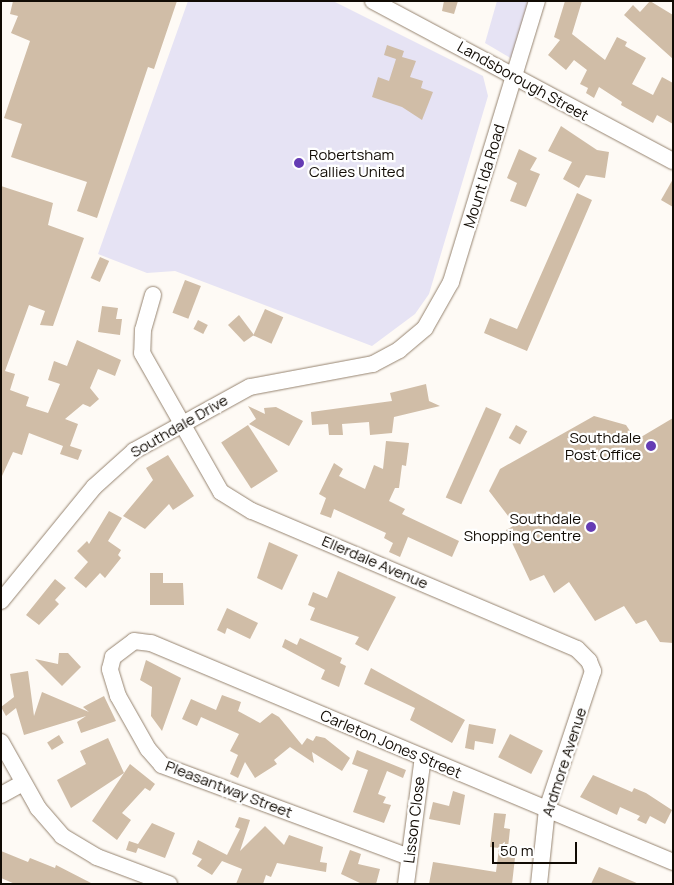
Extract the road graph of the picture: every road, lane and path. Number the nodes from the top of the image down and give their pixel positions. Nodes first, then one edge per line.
1 (373, 1) edge
2 (537, 1) edge
3 (515, 76) junction
4 (673, 161) edge
5 (153, 296) dead end
6 (413, 340) joint
7 (181, 424) junction
8 (1, 601) edge
9 (113, 657) joint
10 (593, 672) joint
11 (1, 742) edge
12 (422, 756) junction
13 (23, 783) junction
14 (1, 795) edge
15 (547, 809) junction
16 (409, 857) junction
17 (673, 862) edge
18 (169, 884) edge
19 (406, 884) edge
20 (540, 884) edge

1 - 3 street, Landsborough Street
2 - 3 street, Mount Ida Road
3 - 4 street, Landsborough Street
3 - 6 street, Mount Ida Road
5 - 7 street, Ellerdale Avenue
6 - 7 street, Southdale Drive
7 - 8 street, Southdale Drive
7 - 10 street, Ellerdale Avenue
9 - 12 street, Carleton Jones Street
9 - 16 street, Pleasantway Street
10 - 15 street, Ardmore Avenue
11 - 13 street
12 - 15 street, Carleton Jones Street
12 - 16 street, Lisson Close
13 - 14 street
13 - 18 street
15 - 17 street, Carleton Jones Street
15 - 20 street, Ardmore Avenue
16 - 19 street, Lisson Close

